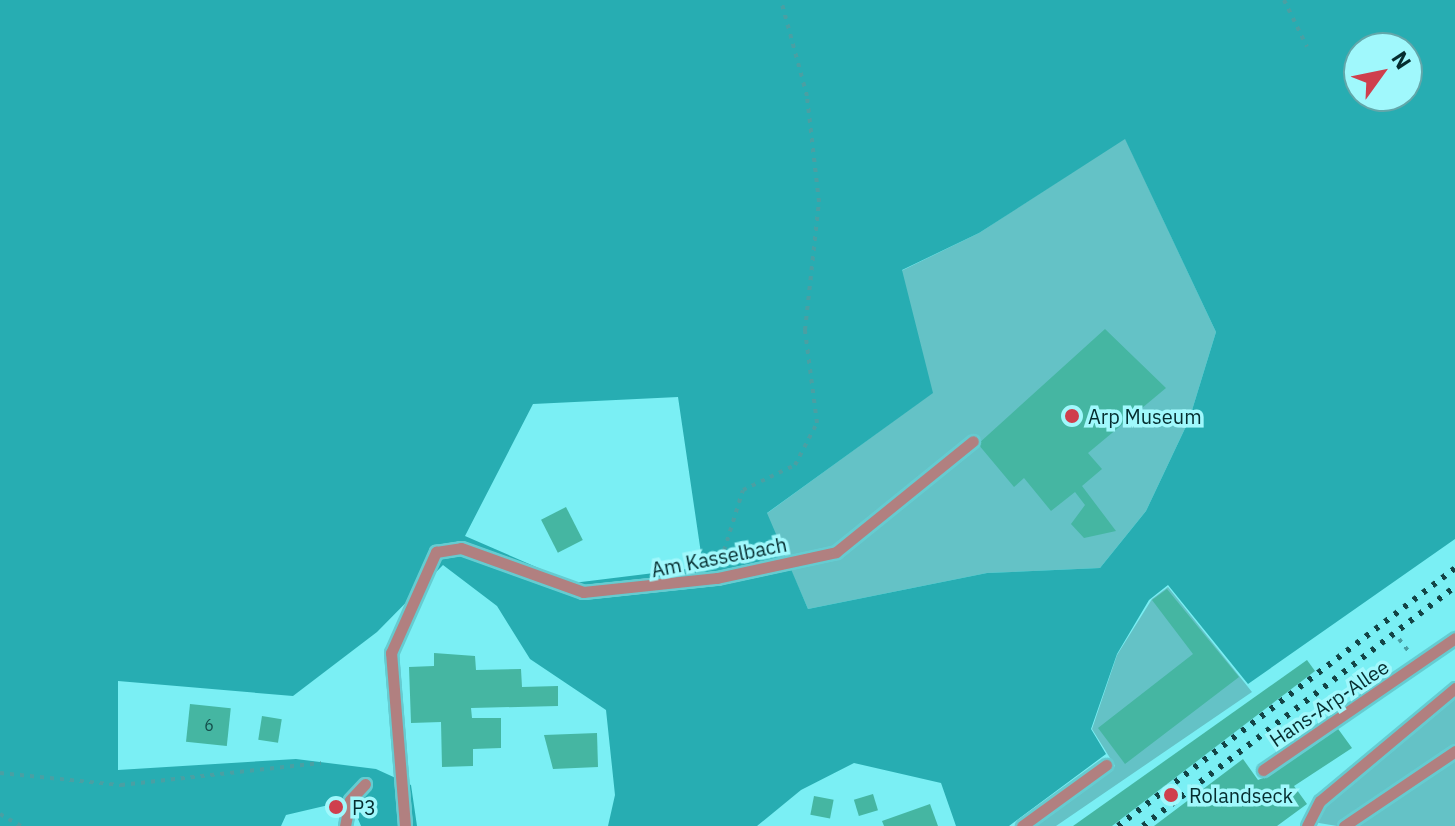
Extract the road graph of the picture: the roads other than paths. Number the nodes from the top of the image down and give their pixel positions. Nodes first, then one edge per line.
1 (973, 441) dead end
2 (1455, 638) edge
3 (1455, 688) edge
4 (1455, 751) edge
5 (1106, 765) dead end
6 (1263, 770) dead end
7 (365, 784) dead end
8 (345, 826) edge
9 (405, 826) edge
10 (1022, 826) edge
11 (1307, 826) edge
12 (1344, 826) edge

1 - 9 lane, Am Kasselbach
2 - 6 lane, Hans-Arp-Allee
3 - 11 lane
4 - 12 lane
5 - 10 lane
7 - 8 lane

